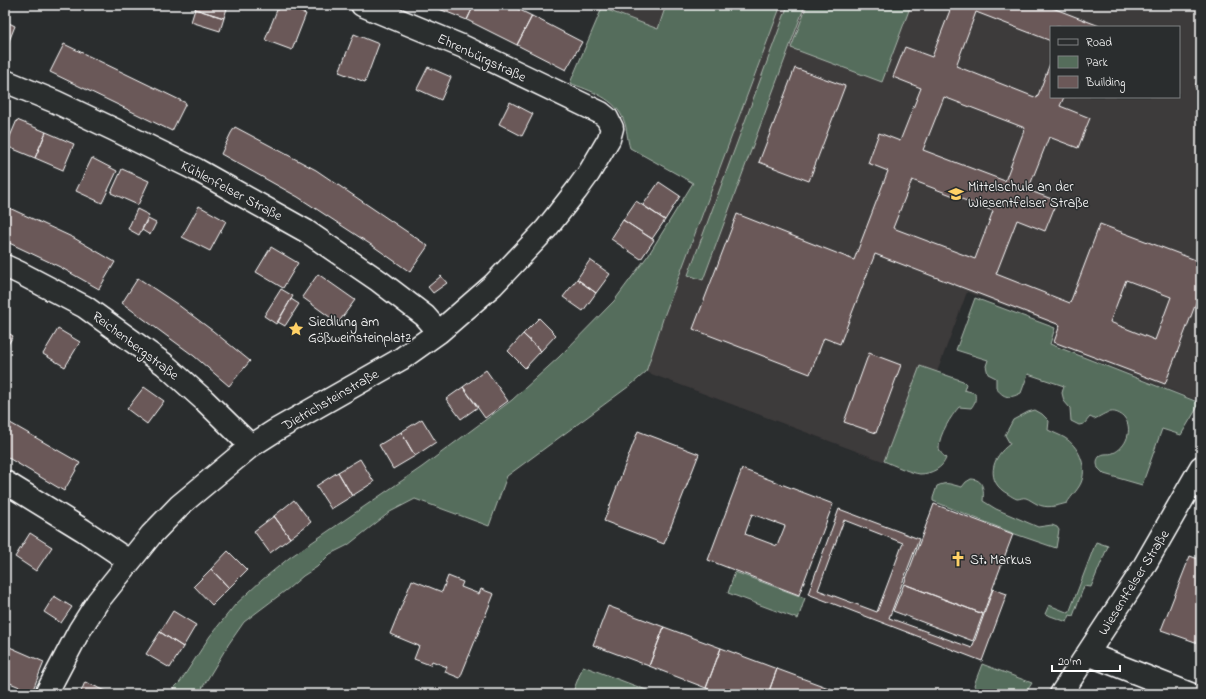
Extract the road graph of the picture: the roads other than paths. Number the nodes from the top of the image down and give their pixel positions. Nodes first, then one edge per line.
1 (362, 5) edge
2 (5, 81) edge
3 (601, 113) joint
4 (5, 266) edge
5 (439, 332) junction
6 (251, 446) junction
7 (1201, 467) edge
8 (5, 482) edge
9 (129, 561) junction
10 (1088, 654) junction
11 (46, 694) edge
12 (1061, 694) edge
13 (1190, 694) edge

1 - 3 street, Ehrenbürgstraße
2 - 5 street, Kühlenfelser Straße
3 - 5 street, Dietrichsteinstraße
4 - 6 street, Reichenbergstraße
5 - 6 street, Dietrichsteinstraße
6 - 9 street, Dietrichsteinstraße
7 - 10 street, Wiesentfelser Straße
8 - 9 street
9 - 11 street, Dietrichsteinstraße
10 - 12 street, Wiesentfelser Straße
10 - 13 street

